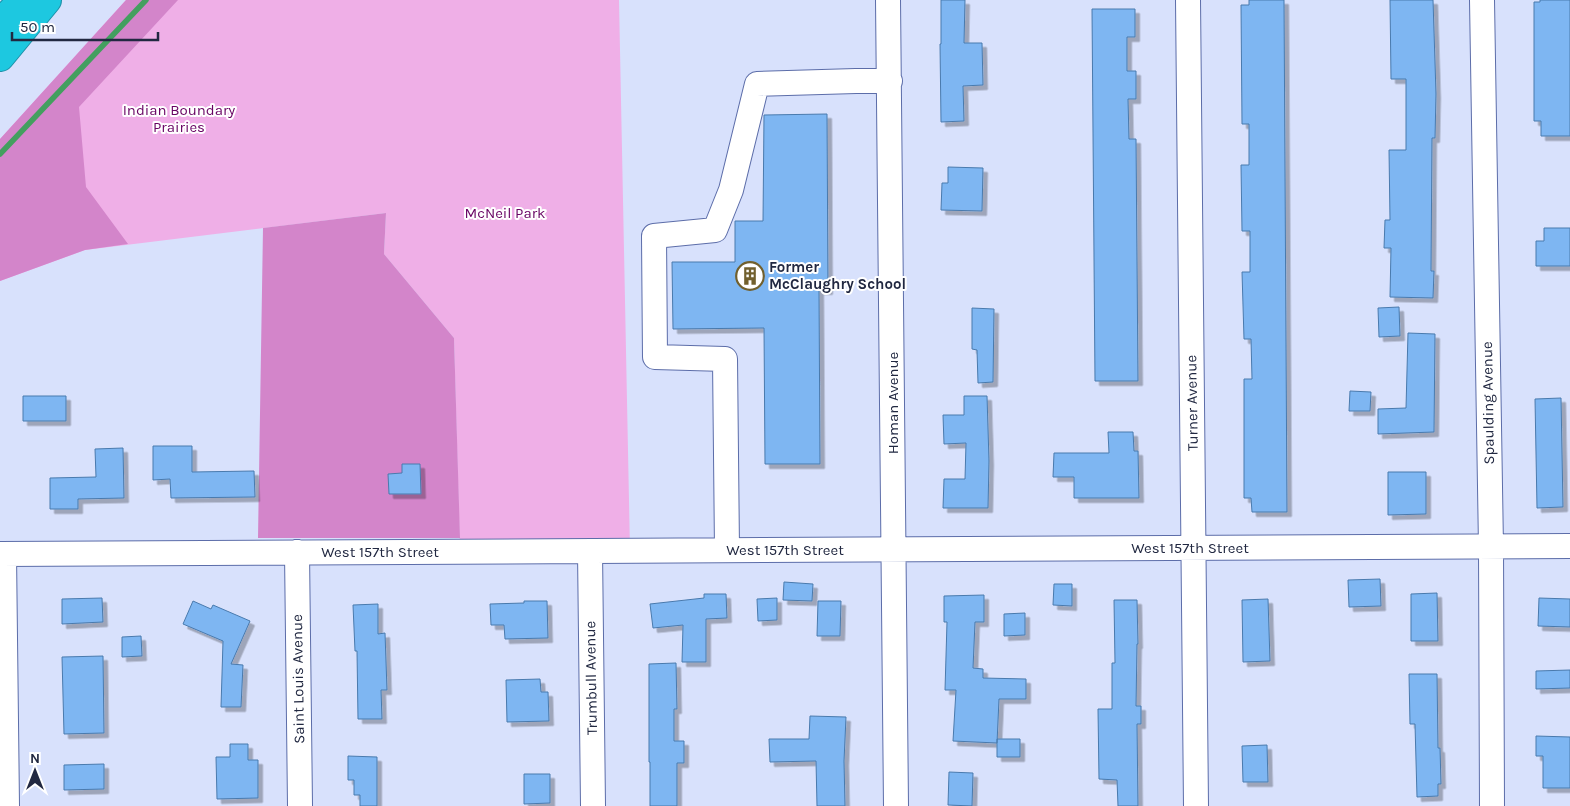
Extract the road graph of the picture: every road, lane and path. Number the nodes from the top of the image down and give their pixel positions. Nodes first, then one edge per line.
1 (23, 0) edge
2 (47, 0) edge
3 (888, 0) edge
4 (1188, 0) edge
5 (1482, 0) edge
6 (0, 23) edge
7 (0, 56) edge
8 (890, 81) junction
9 (1570, 546) edge
10 (1491, 547) junction
11 (1194, 548) junction
12 (726, 550) junction
13 (894, 550) junction
14 (590, 551) junction
15 (297, 552) junction
16 (2, 554) edge
17 (7, 806) edge
18 (300, 806) edge
19 (593, 806) edge
20 (896, 806) edge
21 (1196, 806) edge
22 (1492, 806) edge

1 - 6 highway
2 - 7 highway
3 - 8 street, Homan Avenue
4 - 11 street, Turner Avenue
5 - 10 street, Spaulding Avenue
8 - 12 street
8 - 13 street, Homan Avenue
9 - 10 street, West 157th Street
10 - 11 street, West 157th Street
10 - 22 street, Spaulding Avenue
11 - 13 street, West 157th Street
11 - 21 street, Turner Avenue
12 - 13 street, West 157th Street
12 - 14 street, West 157th Street
13 - 20 street, Homan Avenue
14 - 15 street, West 157th Street
14 - 19 street, Trumbull Avenue
15 - 16 street, West 157th Street
15 - 18 street, Saint Louis Avenue
16 - 17 street

